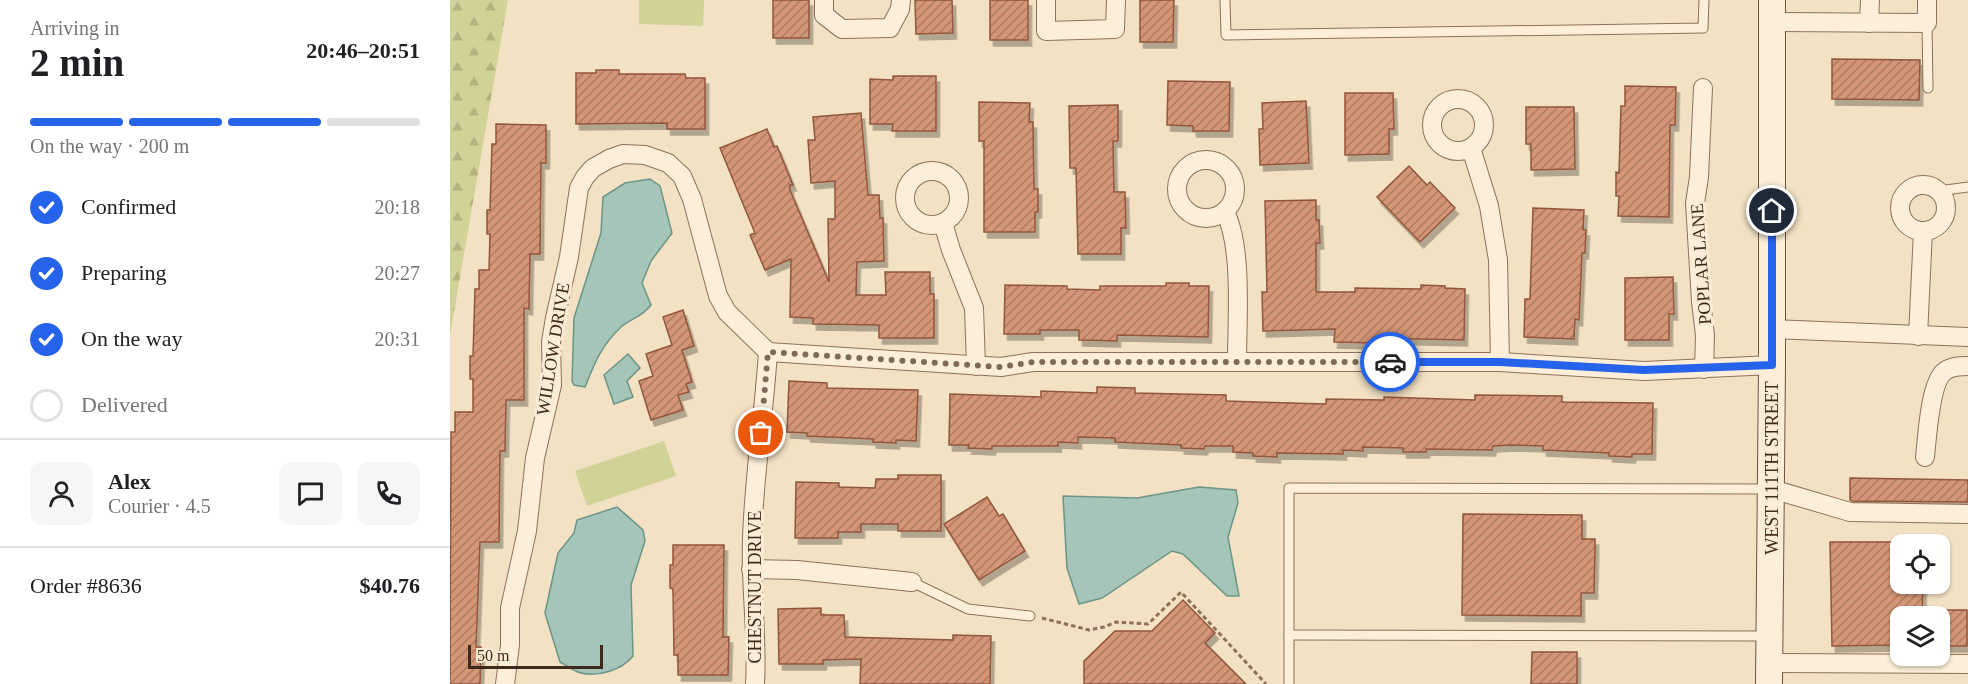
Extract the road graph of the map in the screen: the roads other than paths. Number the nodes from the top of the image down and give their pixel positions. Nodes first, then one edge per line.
1 (824, 0) edge
2 (901, 0) edge
3 (1046, 0) edge
4 (1116, 0) edge
5 (1225, 0) edge
6 (1704, 0) edge
7 (1870, 0) edge
8 (1927, 0) edge
9 (1772, 11) edge
10 (1869, 23) junction
11 (1927, 23) junction
12 (1703, 88) dead end
13 (1928, 88) dead end
14 (1471, 148) dead end
15 (1968, 187) edge
16 (1939, 191) junction
17 (1225, 212) dead end
18 (943, 223) dead end
19 (1923, 231) junction
20 (1772, 329) junction
21 (1918, 336) junction
22 (1968, 337) edge
23 (768, 352) junction
24 (1237, 361) junction
25 (1500, 362) junction
26 (1772, 365) junction
27 (976, 366) junction
28 (1968, 366) edge
29 (1704, 369) junction
30 (1925, 457) dead end
31 (1772, 489) junction
32 (1968, 514) edge
33 (751, 569) junction
34 (912, 582) joint
35 (1030, 616) road end
36 (1289, 635) junction
37 (1770, 636) junction
38 (1968, 664) edge
39 (1770, 674) edge
40 (505, 684) edge
41 (754, 684) edge
42 (1289, 684) edge

1 - 2 street
3 - 4 street
5 - 6 lane
7 - 10 street
8 - 11 street
9 - 10 street
9 - 20 main road, WEST 111TH STREET
10 - 11 street
11 - 13 lane
12 - 29 street, POPLAR LANE
14 - 25 street
15 - 16 lane
16 - 19 street
16 - 19 street
17 - 24 street
18 - 27 street
19 - 21 street
20 - 21 street
20 - 26 main road, WEST 111TH STREET
21 - 22 street
23 - 27 street
23 - 33 street, CHESTNUT DRIVE
23 - 40 street, WILLOW DRIVE
24 - 25 street
24 - 27 street
25 - 29 street
26 - 29 street
26 - 31 main road, WEST 111TH STREET
28 - 30 street
31 - 32 street
31 - 36 lane
31 - 37 main road, WEST 111TH STREET
33 - 34 street
33 - 41 street, CHESTNUT DRIVE
34 - 35 lane
36 - 37 lane
36 - 42 lane
37 - 39 main road, WEST 111TH STREET
38 - 39 street

